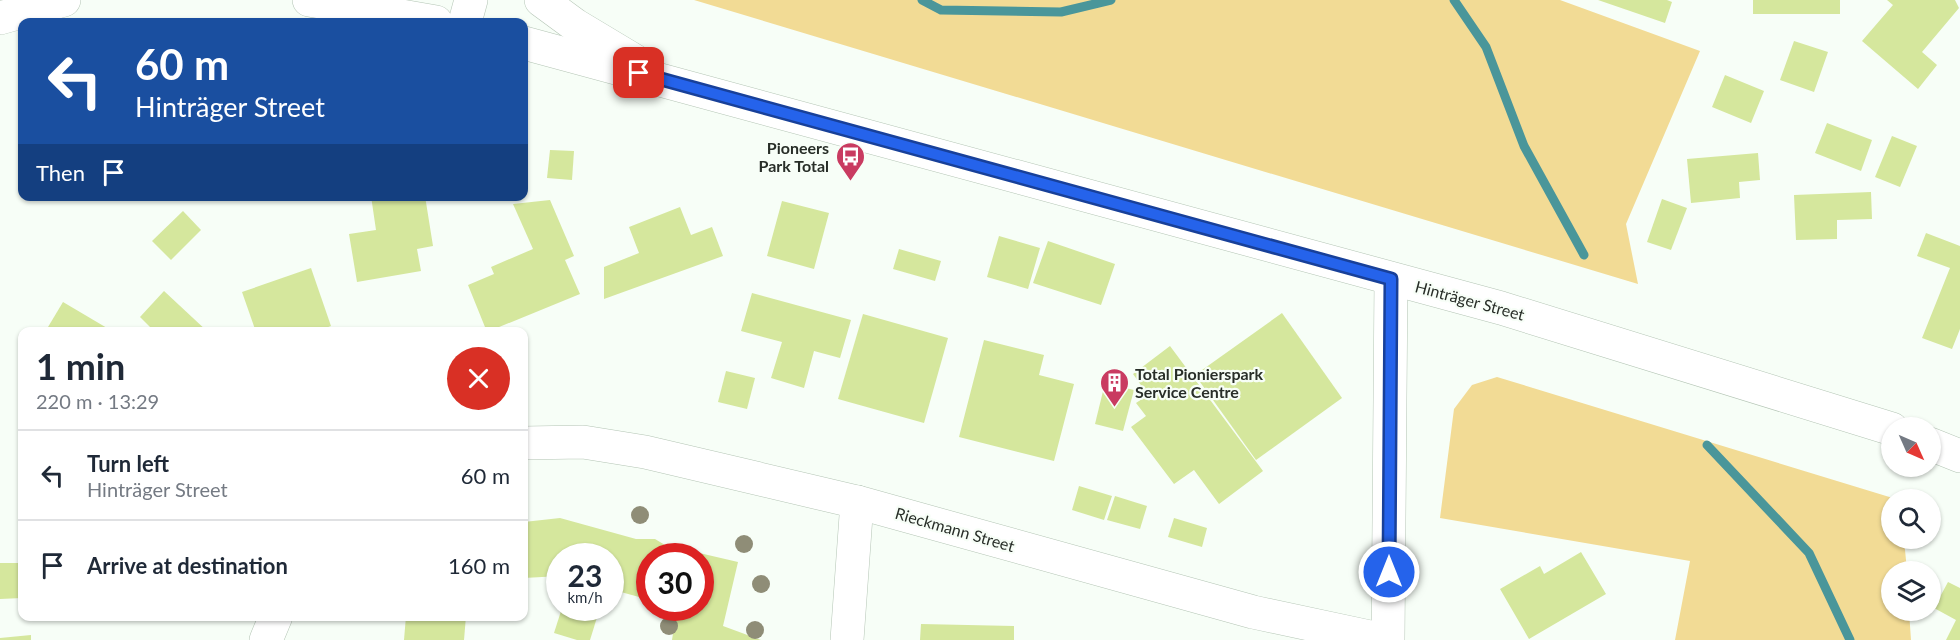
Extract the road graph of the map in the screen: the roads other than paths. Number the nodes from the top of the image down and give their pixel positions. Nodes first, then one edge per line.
1 (64, 0) edge
2 (309, 0) edge
3 (471, 0) edge
4 (541, 0) edge
5 (0, 18) edge
6 (413, 18) edge
7 (466, 18) edge
8 (528, 44) edge
9 (662, 79) junction
10 (1391, 279) junction
11 (1881, 426) edge
12 (528, 443) edge
13 (1941, 448) edge
14 (1960, 456) edge
15 (857, 502) junction
16 (274, 621) edge
17 (266, 640) edge
18 (848, 640) edge
19 (1383, 640) edge
20 (1388, 640) edge

1 - 5 street
2 - 6 street
3 - 7 street
4 - 9 street
8 - 9 street, Hinträger Street
9 - 10 street, Hinträger Street
10 - 11 street, Hinträger Street
10 - 20 street
12 - 15 street, Rieckmann Street
13 - 14 street
15 - 18 street
15 - 19 street, Rieckmann Street
16 - 17 street

